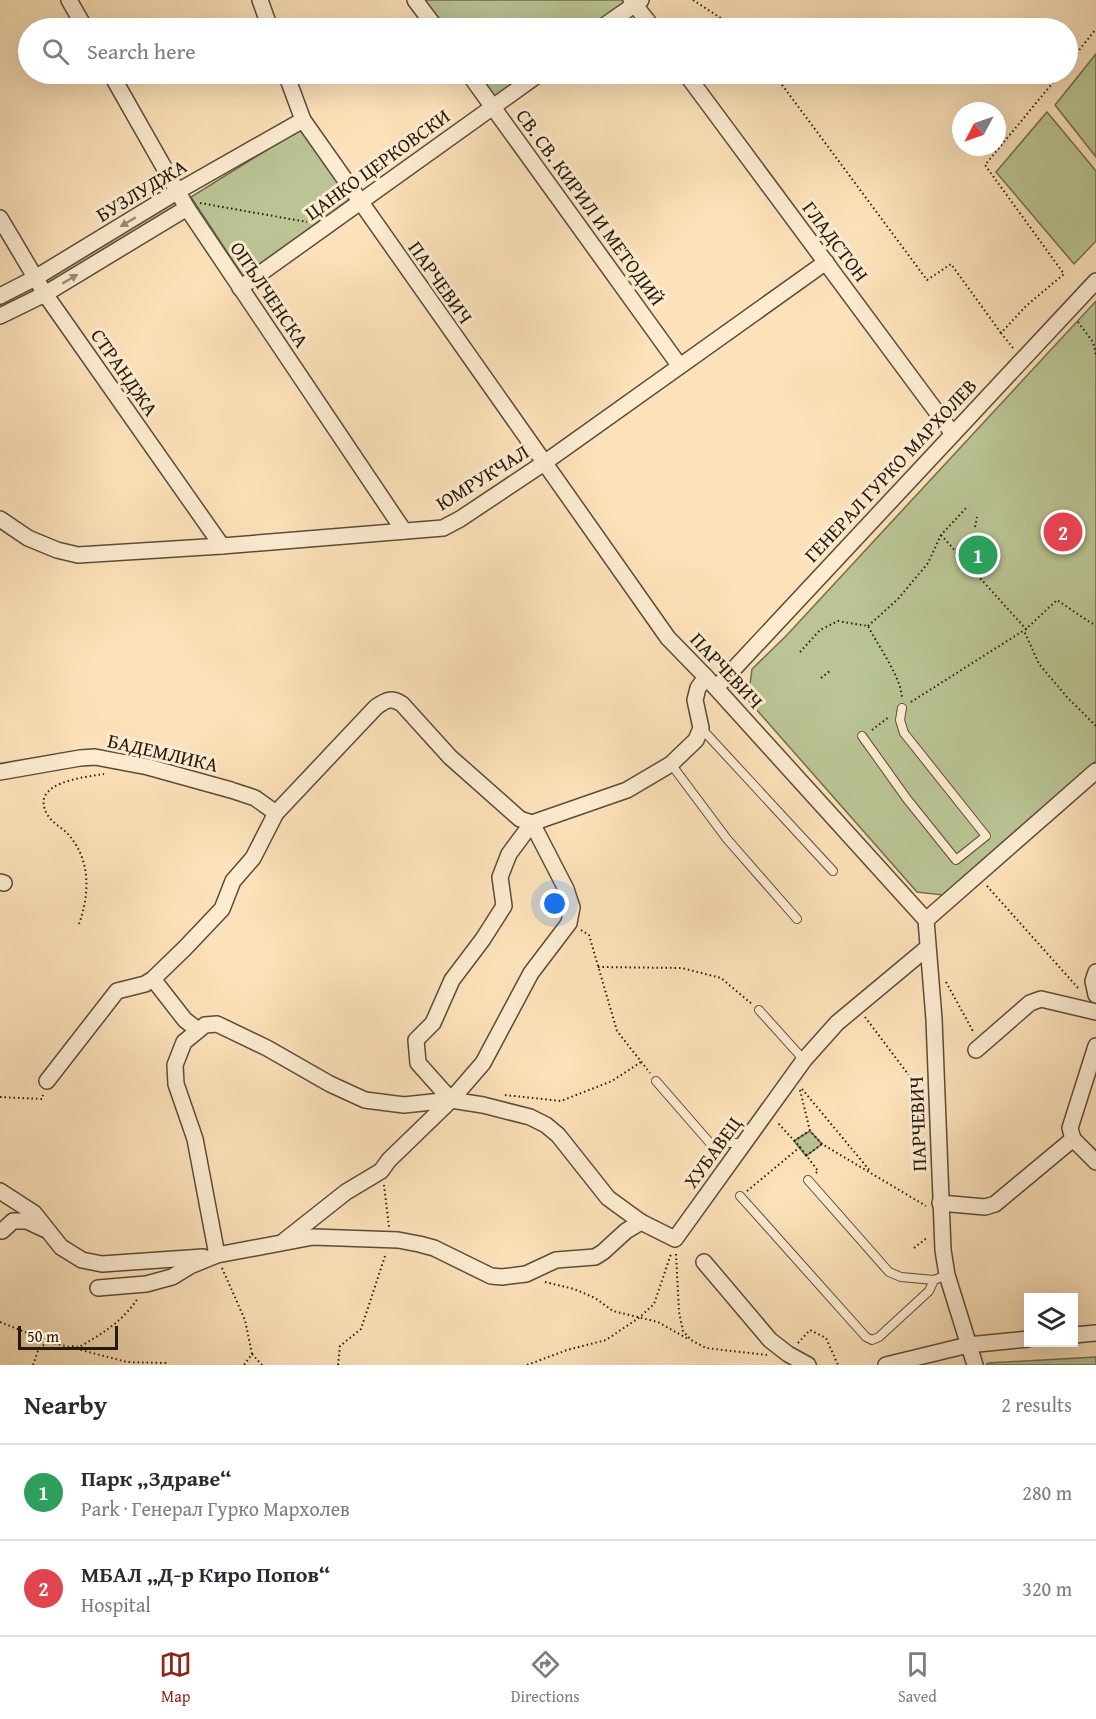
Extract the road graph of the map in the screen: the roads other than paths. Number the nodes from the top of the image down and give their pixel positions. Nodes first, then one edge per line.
1 (69, 0) edge
2 (260, 0) edge
3 (415, 0) edge
4 (636, 2) edge
5 (80, 18) edge
6 (266, 18) edge
7 (428, 18) edge
8 (614, 18) edge
9 (646, 18) edge
10 (117, 84) edge
11 (290, 84) edge
12 (476, 84) edge
13 (525, 84) edge
14 (693, 84) edge
15 (493, 106) junction
16 (303, 120) junction
17 (178, 191) junction
18 (360, 202) junction
19 (187, 208) junction
20 (0, 218) edge
21 (825, 262) junction
22 (35, 278) junction
23 (1096, 281) edge
24 (240, 288) junction
25 (45, 294) junction
26 (0, 296) edge
27 (0, 316) edge
28 (679, 365) junction
29 (953, 434) junction
30 (544, 463) junction
31 (0, 519) edge
32 (404, 531) junction
33 (222, 546) junction
34 (711, 682) junction
35 (902, 708) road end
36 (701, 728) junction
37 (862, 736) road end
38 (671, 764) junction
39 (1096, 771) edge
40 (0, 772) edge
41 (276, 813) junction
42 (532, 823) junction
43 (833, 871) dead end
44 (797, 919) dead end
45 (926, 920) junction
46 (927, 948) junction
47 (1096, 972) edge
48 (153, 979) junction
49 (1089, 993) edge
50 (759, 1010) road end
51 (1096, 1012) edge
52 (198, 1030) junction
53 (1096, 1046) edge
54 (979, 1048) road end
55 (804, 1060) junction
56 (1092, 1075) edge
57 (47, 1081) road end
58 (656, 1081) road end
59 (452, 1100) junction
60 (1073, 1139) junction
61 (745, 1143) junction
62 (1096, 1162) edge
63 (808, 1180) road end
64 (0, 1191) edge
65 (740, 1196) road end
66 (941, 1209) junction
67 (641, 1222) junction
68 (2, 1231) dead end
69 (50, 1232) junction
70 (281, 1243) junction
71 (216, 1256) junction
72 (704, 1262) dead end
73 (940, 1278) junction
74 (98, 1288) dead end
75 (1096, 1333) edge
76 (1078, 1335) edge
77 (1024, 1339) edge
78 (968, 1345) junction
79 (808, 1365) edge
80 (886, 1365) edge
81 (975, 1365) edge

1 - 5 street
2 - 6 street
3 - 7 street
4 - 8 street
4 - 9 street
10 - 17 street, ОПЪЛЧЕНСКА
11 - 16 street, ПАРЧЕВИЧ
12 - 15 street, СВ. СВ. КИРИЛ И МЕТОДИЙ
13 - 15 street, ЦАНКО ЦЕРКОВСКИ
14 - 21 street, ГЛАДСТОН
15 - 18 street, ЦАНКО ЦЕРКОВСКИ
15 - 28 street, СВ. СВ. КИРИЛ И МЕТОДИЙ
16 - 17 street, БУЗЛУДЖА
16 - 18 street, ПАРЧЕВИЧ
17 - 19 street, ОПЪЛЧЕНСКА
17 -> 22 street, БУЗЛУДЖА
18 - 24 street, ЦАНКО ЦЕРКОВСКИ
18 - 30 street, ПАРЧЕВИЧ
19 - 24 street, ОПЪЛЧЕНСКА
25 -> 19 street, БУЗЛУДЖА
20 - 22 street, СТРАНДЖА
21 - 28 street, ЮМРУКЧАЛ
21 - 29 street, ГЛАДСТОН
22 - 25 street, СТРАНДЖА
22 - 26 street, БУЗЛУДЖА
23 - 29 street, ГЕНЕРАЛ ГУРКО МАРХОЛЕВ
24 - 32 street, ОПЪЛЧЕНСКА
25 - 27 street, БУЗЛУДЖА
25 - 33 street, СТРАНДЖА
28 - 30 street, ЮМРУКЧАЛ
29 - 34 street, ГЕНЕРАЛ ГУРКО МАРХОЛЕВ
30 - 32 street, ЮМРУКЧАЛ
30 - 34 street, ПАРЧЕВИЧ
31 - 33 street, ЮМРУКЧАЛ
32 - 33 street, ЮМРУКЧАЛ
34 - 36 street
34 - 45 street, ПАРЧЕВИЧ
35 - 37 lane
36 - 38 street
36 - 43 lane
38 - 42 street
38 - 44 lane
39 - 45 street
40 - 41 street, БАДЕМЛИКА
41 - 42 street
41 - 48 street
42 - 59 street
42 - 59 street
45 - 46 street, ПАРЧЕВИЧ
46 - 55 street, ХУБАВЕЦ
46 - 66 street, ПАРЧЕВИЧ
47 - 49 street
48 - 52 street
48 - 57 street
50 - 55 lane
51 - 54 street
52 - 59 street
52 - 71 street
53 - 56 street
55 - 61 street, ХУБАВЕЦ
56 - 60 street
58 - 61 lane
59 - 67 street
59 - 70 street
60 - 62 street
60 - 66 street
61 - 67 street, ХУБАВЕЦ
63 - 73 lane
64 - 69 street
65 - 73 lane
66 - 73 street, ПАРЧЕВИЧ
67 - 70 street
68 - 69 street
69 - 71 street
70 - 71 street
71 - 74 street
72 - 79 street
73 - 78 street, ПАРЧЕВИЧ
75 - 76 street
77 - 78 street
78 - 80 street
78 - 81 street, ПАРЧЕВИЧ

